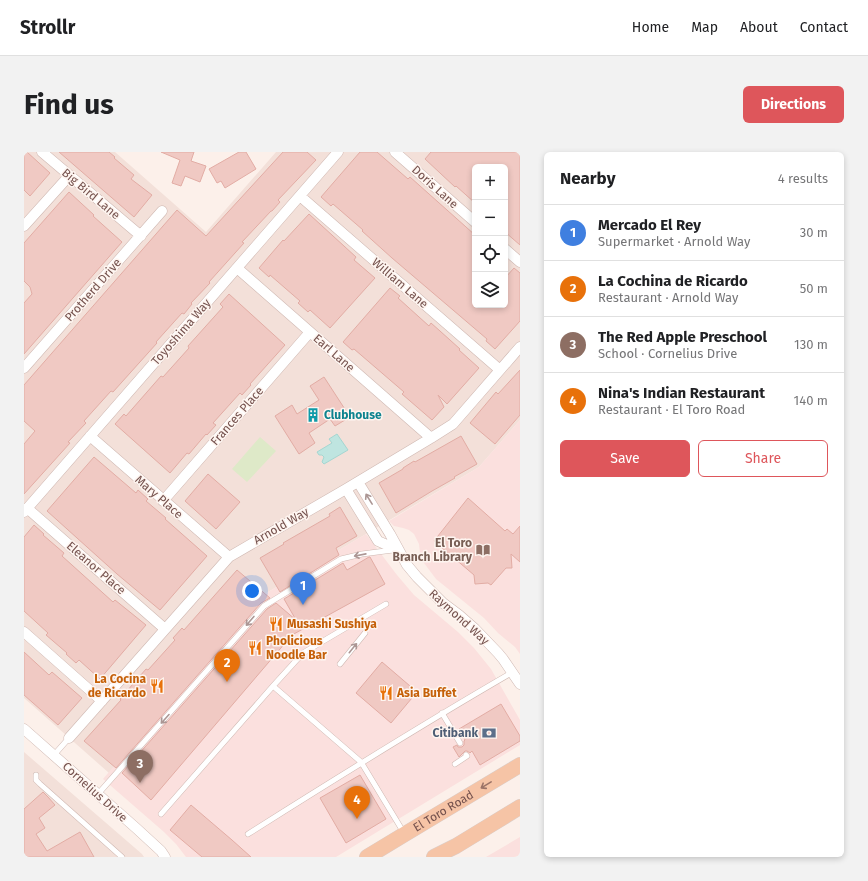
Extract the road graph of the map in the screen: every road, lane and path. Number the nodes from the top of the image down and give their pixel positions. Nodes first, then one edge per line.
1 (42, 152) edge
2 (338, 152) edge
3 (396, 152) edge
4 (69, 176) junction
5 (300, 196) junction
6 (162, 211) dead end
7 (472, 219) edge
8 (24, 226) edge
9 (141, 236) junction
10 (508, 252) edge
11 (520, 262) edge
12 (237, 268) junction
13 (310, 332) junction
14 (520, 347) edge
15 (24, 368) edge
16 (500, 370) junction
17 (90, 436) junction
18 (431, 438) junction
19 (358, 482) junction
20 (346, 489) junction
21 (163, 501) junction
22 (26, 510) edge
23 (398, 550) junction
24 (228, 557) junction
25 (386, 604) dead end
26 (165, 629) junction
27 (24, 632) edge
28 (365, 633) dead end
29 (340, 664) dead end
30 (513, 672) junction
31 (520, 684) edge
32 (273, 686) junction
33 (102, 701) junction
34 (442, 713) junction
35 (24, 729) edge
36 (69, 738) joint
37 (460, 743) dead end
38 (54, 755) junction
39 (466, 755) dead end
40 (361, 762) junction
41 (455, 764) dead end
42 (520, 765) edge
43 (36, 775) dead end
44 (98, 794) junction
45 (520, 807) edge
46 (161, 814) dead end
47 (248, 834) dead end
48 (405, 834) junction
49 (122, 857) edge
50 (165, 857) edge
51 (367, 857) edge
52 (434, 857) edge

1 - 4 street, Big Bird Lane
2 - 5 street, Toyoshima Way
3 - 7 street, Doris Lane
4 - 8 street
4 - 9 street, Big Bird Lane
5 - 12 street, Toyoshima Way
5 - 16 street, William Lane
6 - 9 street, Protherd Drive
9 - 15 street, Protherd Drive
10 - 11 street
12 - 13 street, Earl Lane
12 - 17 street, Toyoshima Way
13 - 18 street, Earl Lane
13 - 21 street, Frances Place
14 - 16 street, Arnold Way
16 - 18 street, Arnold Way
17 - 21 street, Mary Place
17 - 22 street, Toyoshima Way
18 - 19 street, Arnold Way
19 - 20 street, Arnold Way
23 -> 19 street, Raymond Way
20 - 23 street
20 - 24 street, Arnold Way
21 - 24 street, Mary Place
22 - 26 street, Eleanor Place
23 - 30 street, Raymond Way
23 -> 44 lane
24 - 26 street, Arnold Way
25 - 32 lane
26 - 33 street, Arnold Way
27 - 33 street
29 -> 28 lane
30 - 31 street, Raymond Way
30 - 34 lane
32 - 40 lane
32 - 46 lane
33 - 36 street, Arnold Way
34 - 37 lane
34 - 40 lane
35 - 38 street, Cornelius Drive
36 - 38 lane
38 - 44 street, Cornelius Drive
39 - 41 lane
40 - 47 lane
40 - 48 lane
42 -> 48 main road, El Toro Road
43 - 49 lane
44 - 50 street, Cornelius Drive
45 - 52 main road
48 - 51 main road, El Toro Road

